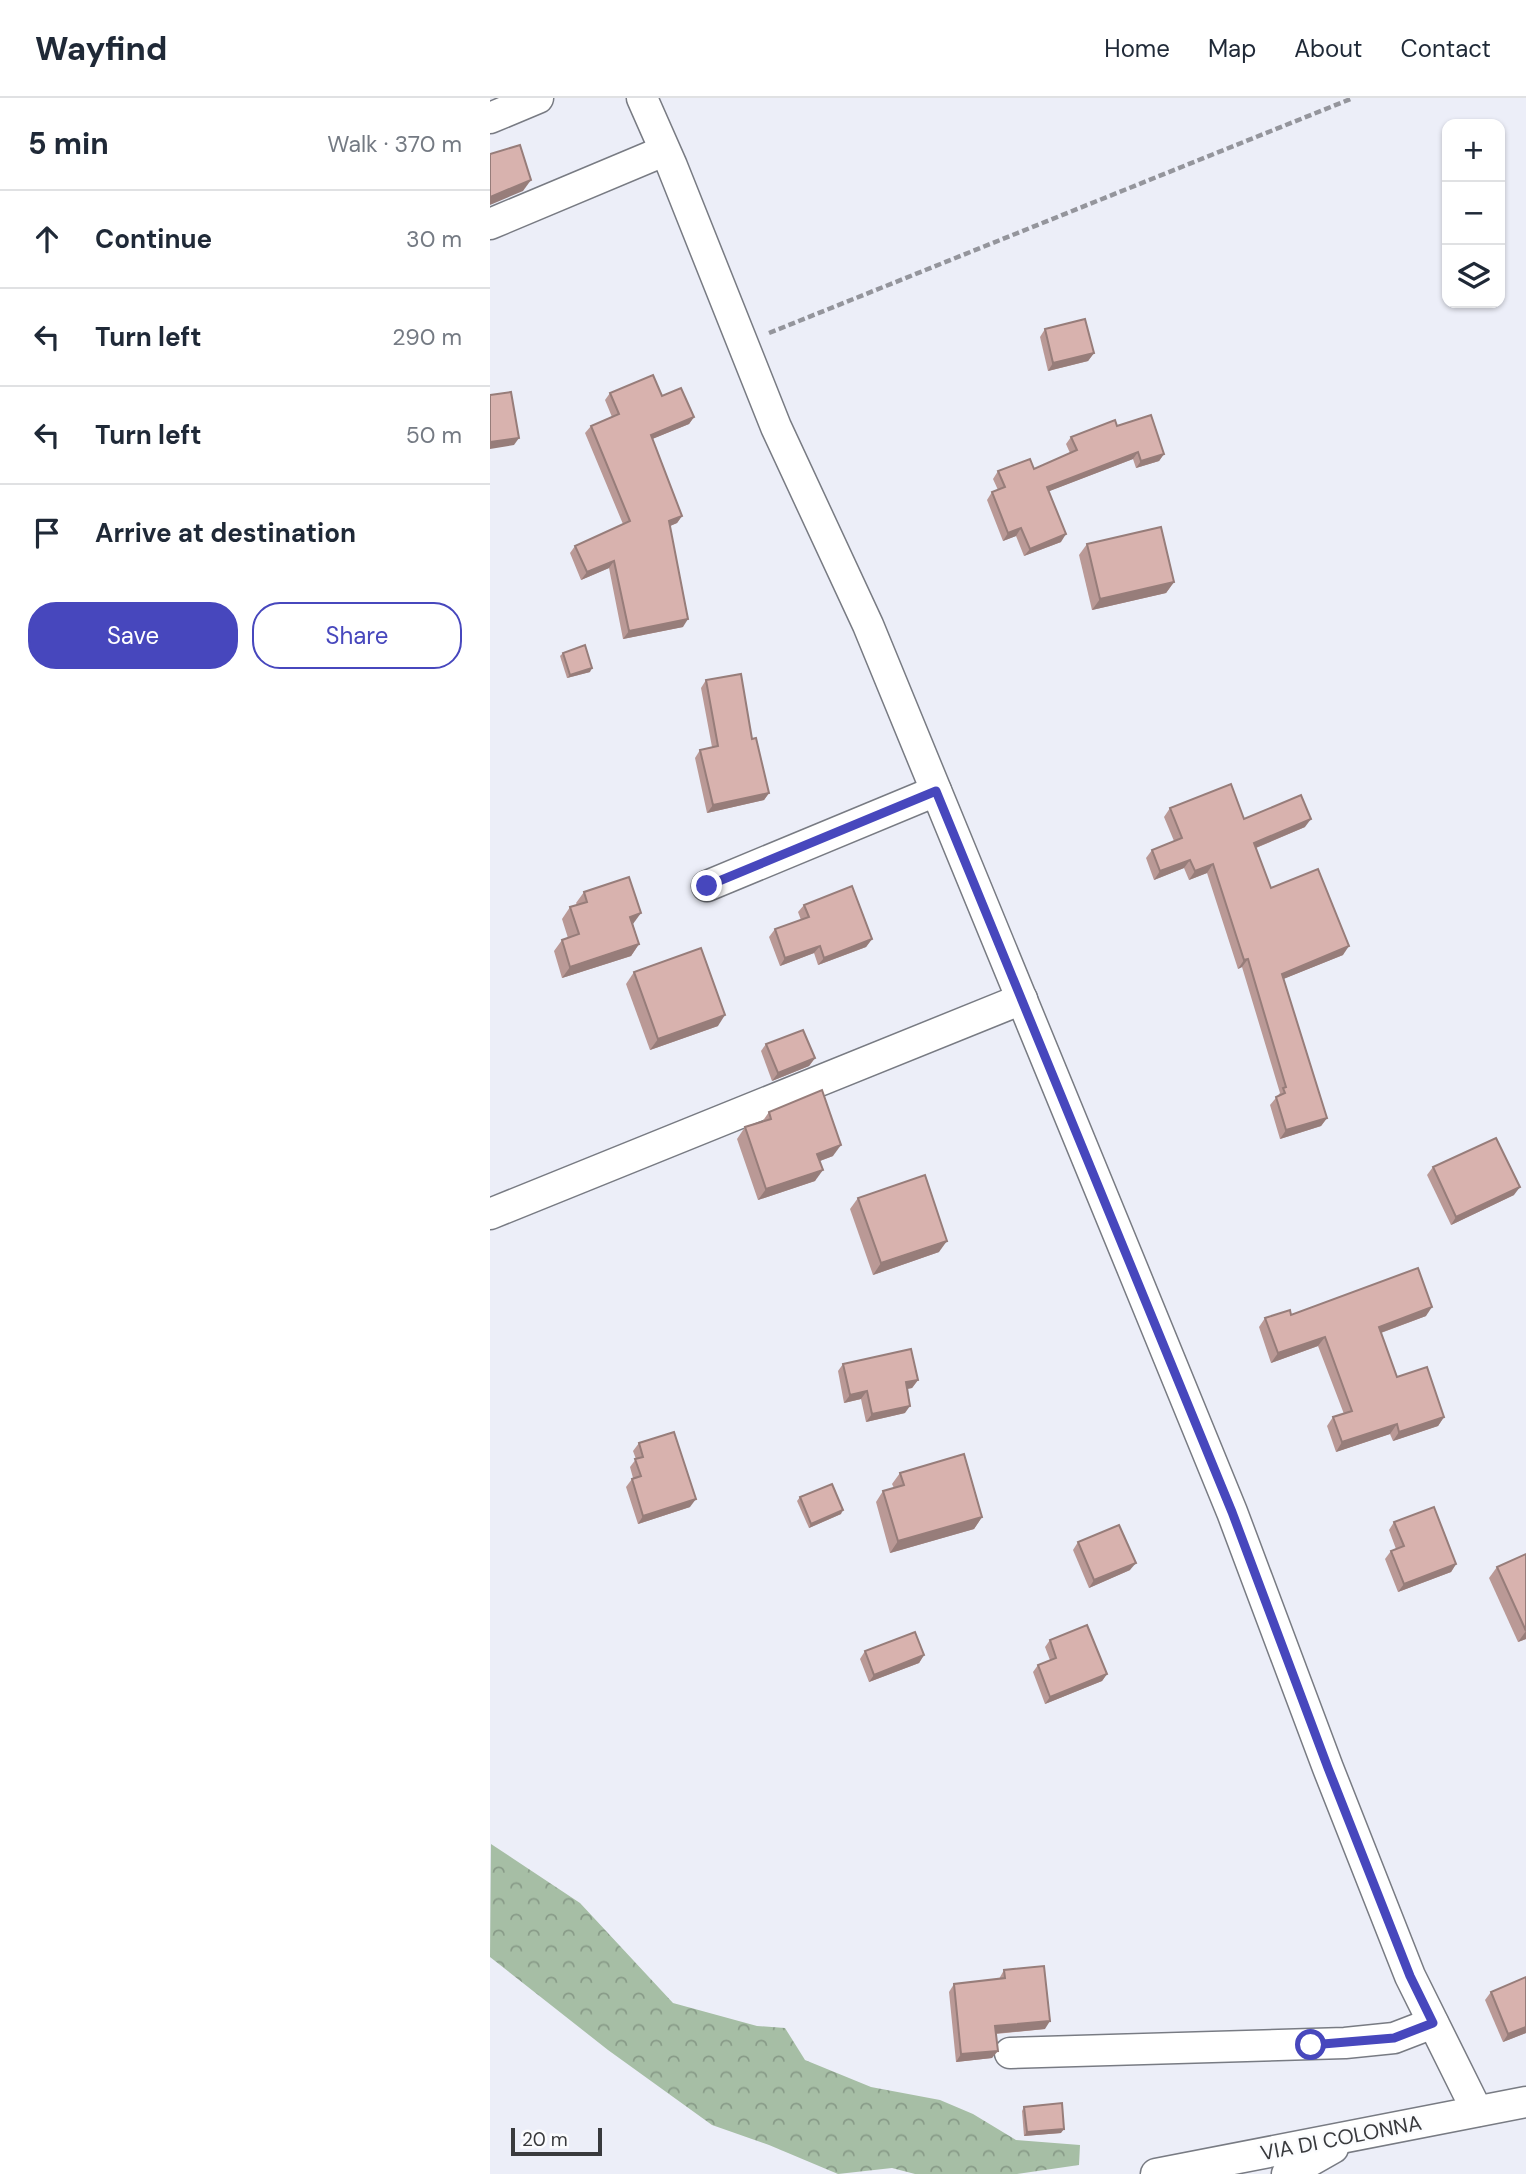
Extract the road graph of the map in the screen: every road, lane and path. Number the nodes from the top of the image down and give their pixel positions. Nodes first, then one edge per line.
1 (538, 98) edge
2 (642, 98) edge
3 (1353, 98) edge
4 (490, 118) edge
5 (664, 151) junction
6 (490, 224) edge
7 (741, 344) junction
8 (936, 791) junction
9 (707, 886) dead end
10 (1022, 999) junction
11 (490, 1214) edge
12 (1433, 2023) junction
13 (1010, 2053) dead end
14 (1526, 2102) edge
15 (1478, 2111) junction
16 (1356, 2135) junction
17 (1156, 2174) edge
18 (1287, 2174) edge

1 - 4 street
2 - 5 street
3 - 7 path
5 - 6 street
5 - 7 street
7 - 8 street
8 - 9 street
8 - 10 street
10 - 11 street
10 - 12 street
12 - 13 street
12 - 15 street
14 - 15 street, VIA DI COLONNA
15 - 16 street, VIA DI COLONNA
16 - 17 street, VIA DI COLONNA
16 - 18 street

